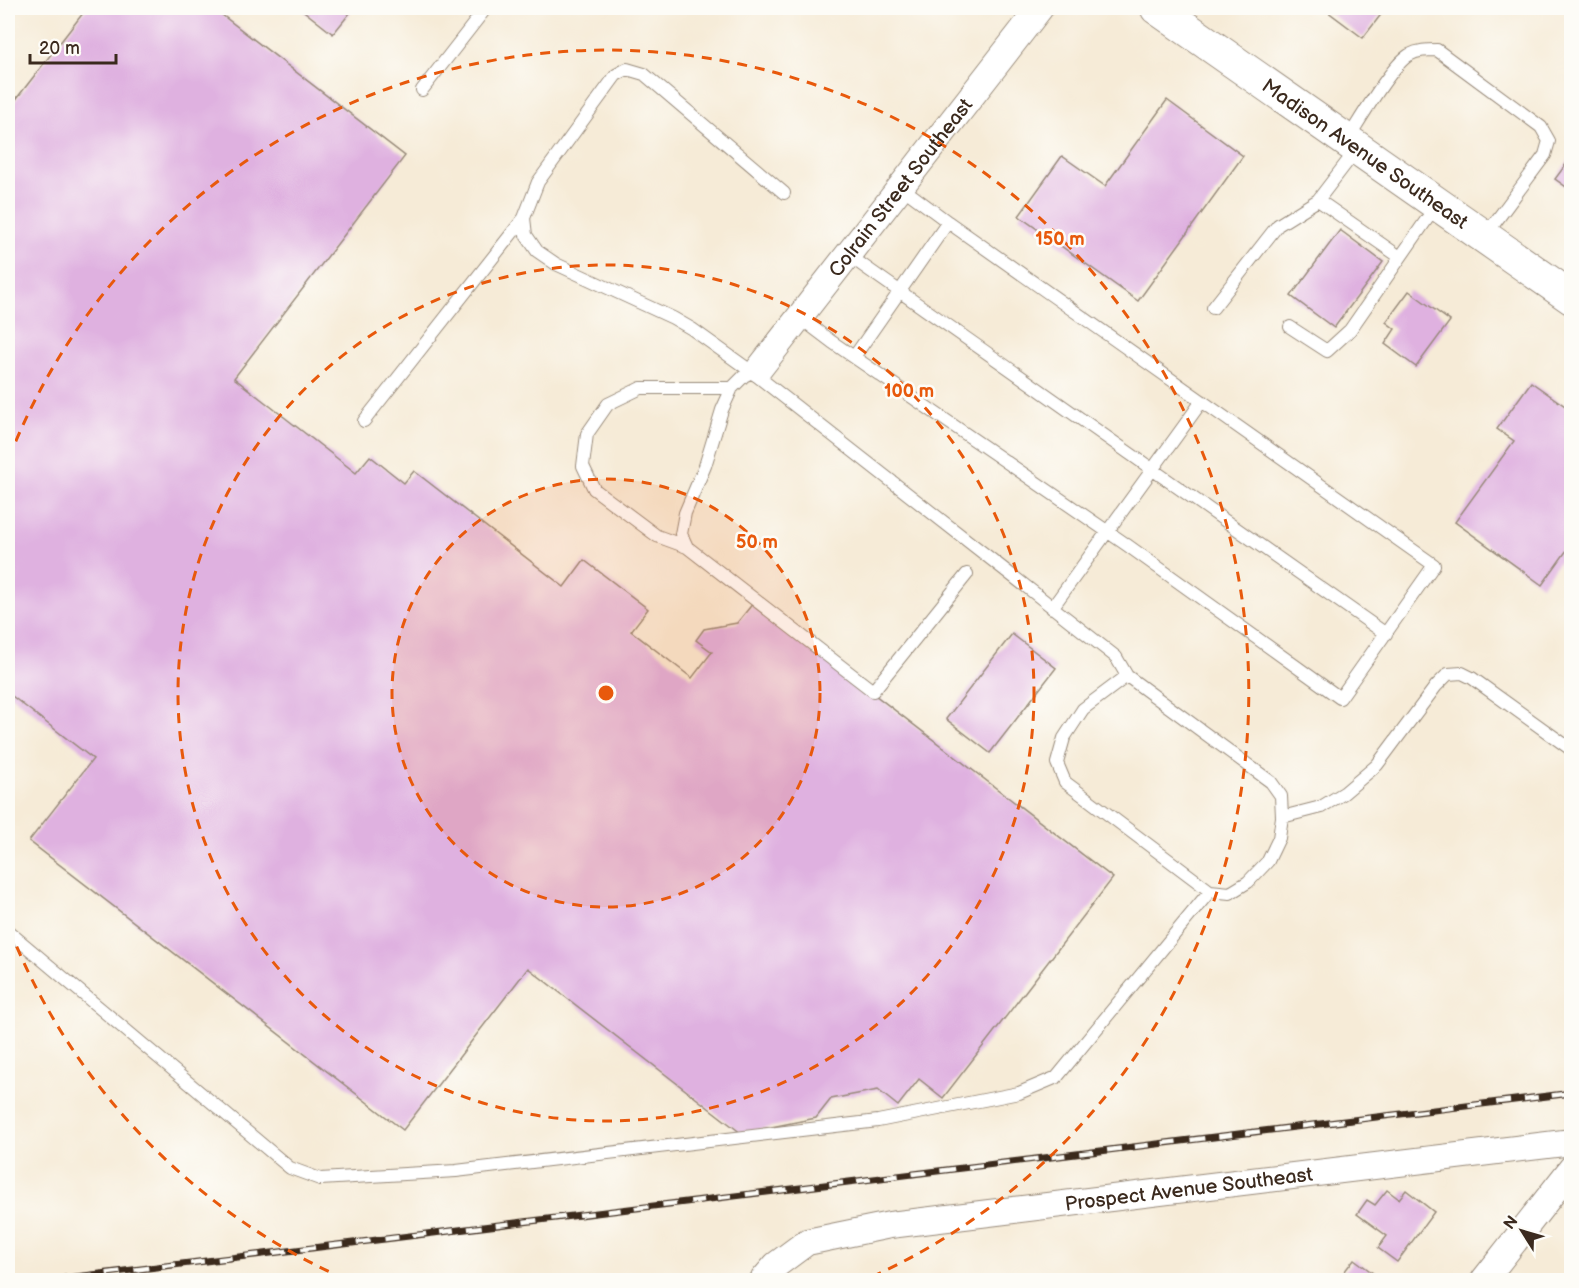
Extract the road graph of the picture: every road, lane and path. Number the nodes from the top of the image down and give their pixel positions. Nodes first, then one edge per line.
1 (486, 8) edge
2 (1040, 8) edge
3 (1157, 8) edge
4 (422, 90) dead end
5 (1352, 144) junction
6 (901, 187) junction
7 (784, 193) dead end
8 (1318, 200) junction
9 (1437, 204) junction
10 (524, 218) junction
11 (948, 222) junction
12 (1485, 237) junction
13 (848, 255) junction
14 (1400, 257) junction
15 (899, 292) junction
16 (1572, 298) edge
17 (1212, 308) dead end
18 (799, 317) junction
19 (1290, 327) dead end
20 (854, 357) junction
21 (755, 370) junction
22 (732, 388) junction
23 (1202, 401) junction
24 (364, 421) dead end
25 (1152, 470) junction
26 (1107, 531) junction
27 (687, 547) junction
28 (967, 574) dead end
29 (1052, 608) junction
30 (1386, 634) junction
31 (1127, 676) junction
32 (1572, 750) edge
33 (1282, 817) junction
34 (1210, 891) junction
35 (8, 930) edge
36 (1572, 1142) edge
37 (1572, 1168) edge
38 (763, 1281) edge
39 (1484, 1281) edge

1 - 4 lane
2 - 6 street, Colrain Street Southeast
3 - 5 street, Madison Avenue Southeast
5 - 8 lane
5 - 9 street, Madison Avenue Southeast
5 - 12 lane
6 - 11 lane
6 - 13 street, Colrain Street Southeast
7 - 10 lane
8 - 14 lane
8 - 17 lane
9 - 12 street, Madison Avenue Southeast
9 - 14 lane
10 - 21 lane
10 - 24 lane
11 - 15 lane
11 - 23 lane
12 - 16 street, Madison Avenue Southeast
13 - 15 lane
13 - 18 street, Colrain Street Southeast
14 - 19 lane
15 - 20 lane
15 - 25 lane
18 - 20 lane
18 - 21 street, Colrain Street Southeast
20 - 26 lane
21 - 22 lane
21 - 29 lane
22 - 27 lane
22 - 27 lane
23 - 25 lane
23 - 30 lane
25 - 26 lane
25 - 30 lane
26 - 29 lane
26 - 30 lane
27 - 28 lane
29 - 31 lane
31 - 33 lane
31 - 34 lane
32 - 33 lane
33 - 34 lane
34 - 35 lane
36 - 38 street, Prospect Avenue Southeast
37 - 39 street

